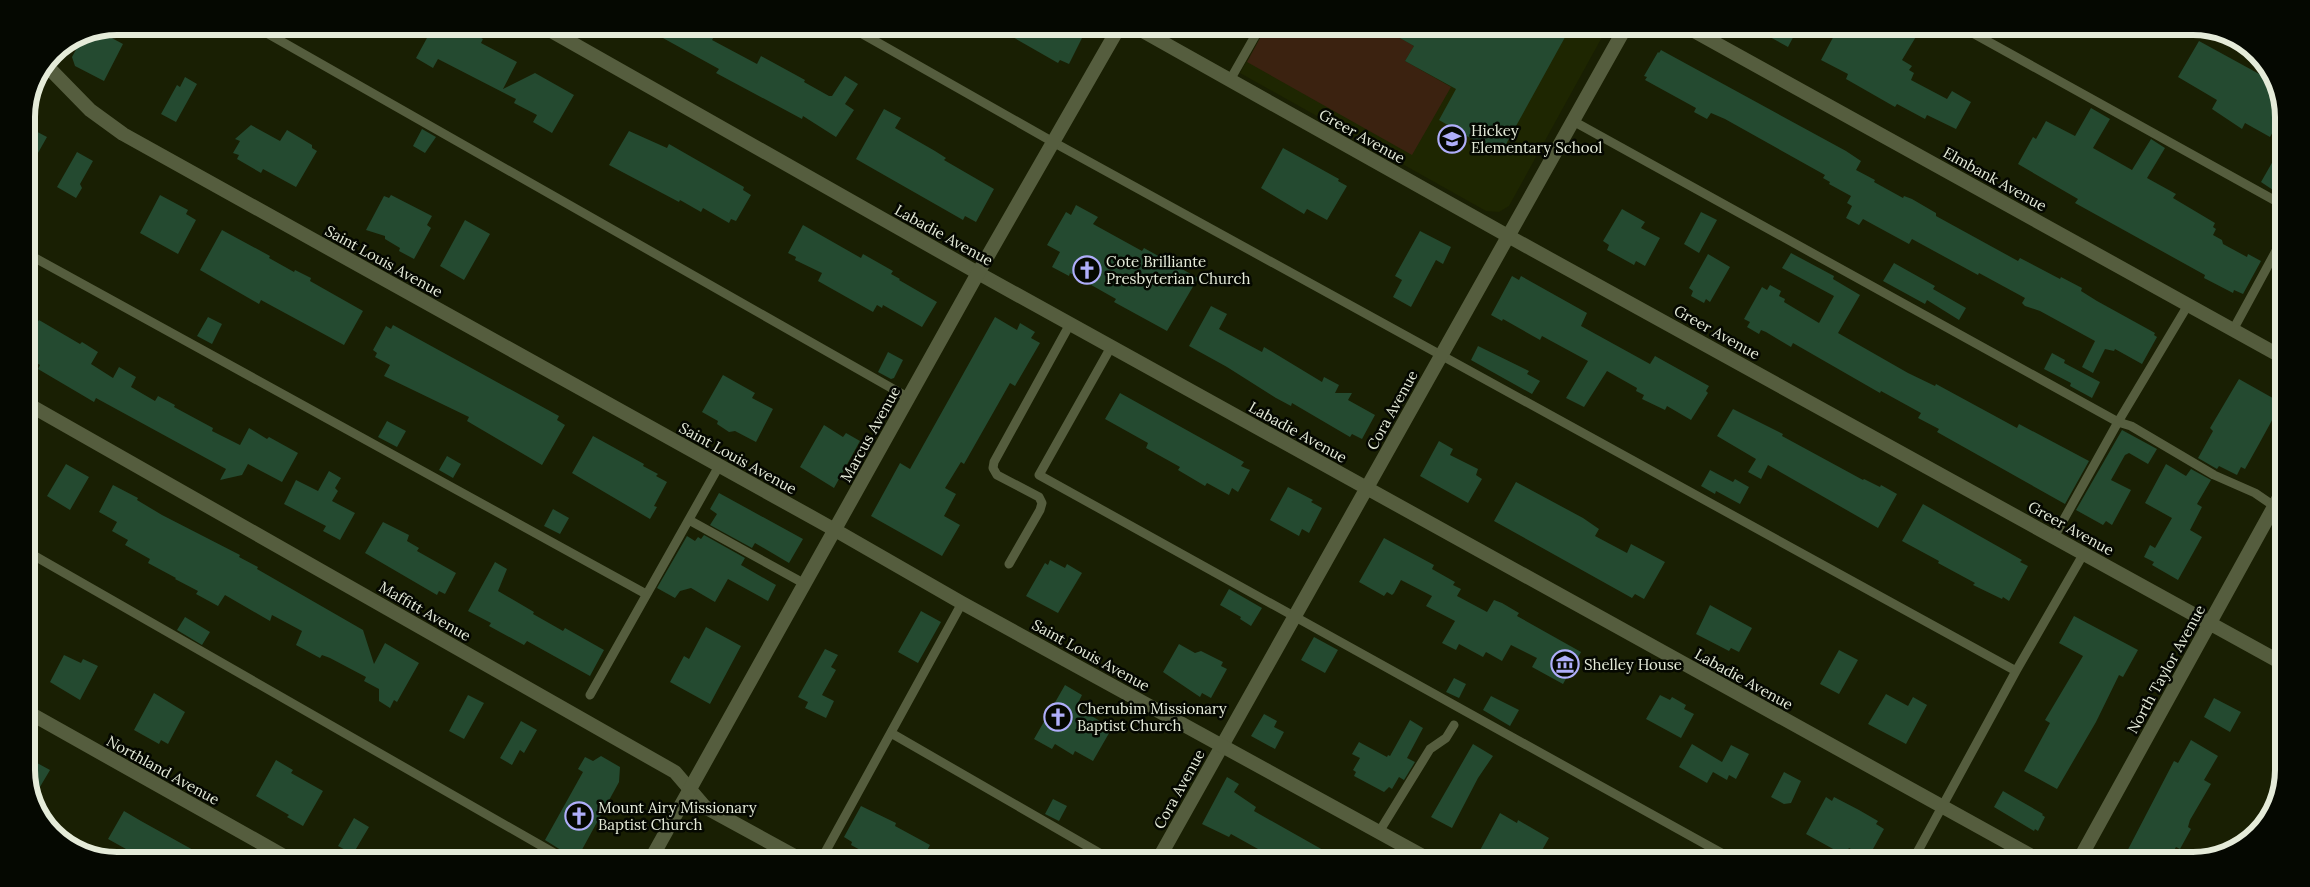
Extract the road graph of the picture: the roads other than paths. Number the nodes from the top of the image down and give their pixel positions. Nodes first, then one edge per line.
1 (270, 35) edge
2 (558, 35) edge
3 (864, 35) edge
4 (1115, 35) edge
5 (1150, 35) edge
6 (1256, 35) edge
7 (1621, 35) edge
8 (1701, 35) edge
9 (1978, 35) edge
10 (50, 69) edge
11 (1230, 80) junction
12 (1573, 121) junction
13 (1053, 142) junction
14 (2275, 201) edge
15 (1508, 236) junction
16 (2275, 253) edge
17 (35, 258) edge
18 (978, 273) junction
19 (2188, 305) junction
20 (1070, 324) junction
21 (2233, 330) junction
22 (1111, 347) junction
23 (2275, 353) edge
24 (1442, 355) junction
25 (909, 398) junction
26 (35, 408) edge
27 (2118, 422) junction
28 (719, 466) junction
29 (1367, 488) junction
30 (2275, 499) edge
31 (2275, 505) edge
32 (688, 520) junction
33 (835, 530) junction
34 (2054, 537) junction
35 (2084, 553) junction
36 (35, 556) edge
37 (1009, 564) dead end
38 (805, 584) junction
39 (646, 594) junction
40 (962, 603) junction
41 (1294, 616) junction
42 (2210, 622) junction
43 (2275, 659) edge
44 (2016, 671) junction
45 (590, 695) dead end
46 (35, 716) edge
47 (1454, 725) dead end
48 (890, 733) junction
49 (1222, 745) junction
50 (689, 790) junction
51 (1943, 807) junction
52 (1379, 832) junction
53 (277, 852) edge
54 (552, 852) edge
55 (655, 852) edge
56 (787, 852) edge
57 (825, 852) edge
58 (1098, 852) edge
59 (1162, 852) edge
60 (1415, 852) edge
61 (1720, 852) edge
62 (1918, 852) edge
63 (2025, 852) edge
64 (2083, 852) edge

1 - 25 lane
2 - 18 street, Labadie Avenue
3 - 13 lane
4 - 13 street, Marcus Avenue
5 - 11 street, Greer Avenue
6 - 11 lane
7 - 12 street, Cora Avenue
8 - 19 street, Elmbank Avenue
9 - 14 lane
10 - 28 street, Saint Louis Avenue
11 - 15 street, Greer Avenue
12 - 15 street, Cora Avenue
12 - 27 lane
13 - 18 street, Marcus Avenue
13 - 24 lane
15 - 24 street, Cora Avenue
15 - 34 street, Greer Avenue
16 - 21 lane
17 - 39 lane
18 - 20 street, Labadie Avenue
18 - 25 street, Marcus Avenue
19 - 21 street, Elmbank Avenue
19 - 27 lane
20 - 22 street, Labadie Avenue
20 - 37 lane
21 - 23 street, Elmbank Avenue
22 - 29 street, Labadie Avenue
22 - 41 lane
24 - 29 street, Cora Avenue
24 - 44 lane
25 - 33 street, Marcus Avenue
26 - 50 street, Maffitt Avenue
27 - 30 lane
27 - 34 lane
28 - 32 lane
28 - 33 street, Saint Louis Avenue
29 - 41 street, Cora Avenue
29 - 51 street, Labadie Avenue
31 - 42 street, North Taylor Avenue
32 - 38 lane
32 - 39 lane
33 - 38 street, Marcus Avenue
33 - 40 street, Saint Louis Avenue
34 - 35 street, Greer Avenue
35 - 42 street, Greer Avenue
35 - 44 lane
36 - 54 lane
38 - 50 street, Marcus Avenue
39 - 45 lane
40 - 48 lane
40 - 49 street, Saint Louis Avenue
41 - 49 street, Cora Avenue
41 - 61 lane
42 - 43 street, Greer Avenue
42 - 64 street, North Taylor Avenue
44 - 51 lane
46 - 53 street, Northland Avenue
47 - 52 lane
48 - 57 lane
48 - 58 lane
49 - 52 street, Saint Louis Avenue
49 - 59 street, Cora Avenue
50 - 55 street, Marcus Avenue
50 - 56 street, Maffitt Avenue
51 - 62 lane
51 - 63 street, Labadie Avenue
52 - 60 street, Saint Louis Avenue

